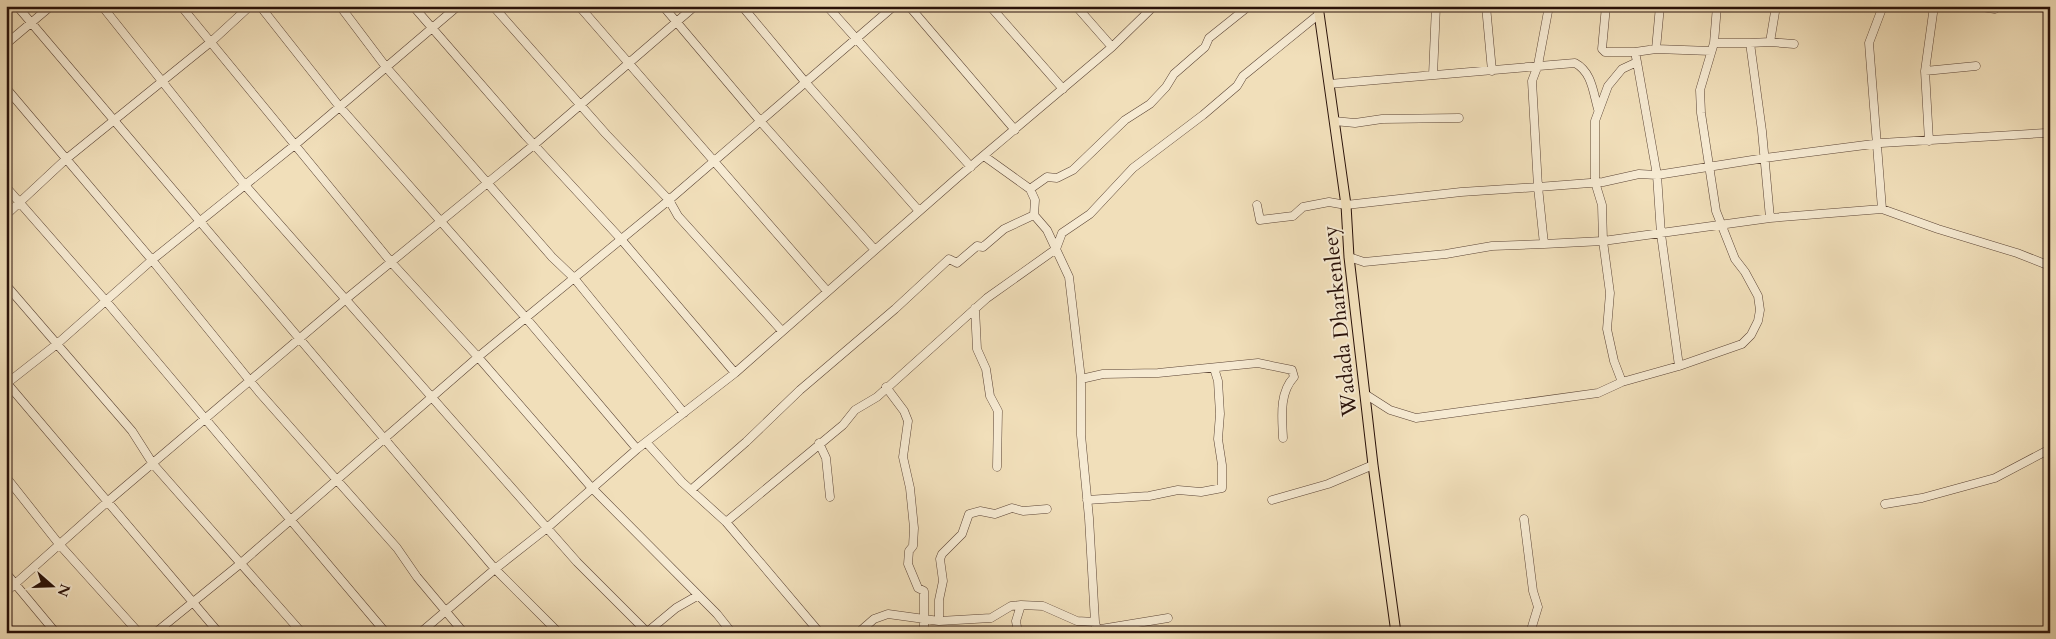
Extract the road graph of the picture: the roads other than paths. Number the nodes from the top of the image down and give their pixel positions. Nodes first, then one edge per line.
1 (17, 6) edge
2 (51, 6) edge
3 (102, 6) edge
4 (181, 6) edge
5 (250, 6) edge
6 (260, 6) edge
7 (340, 6) edge
8 (413, 6) edge
9 (458, 6) edge
10 (493, 6) edge
11 (579, 6) edge
12 (663, 6) edge
13 (695, 6) edge
14 (742, 6) edge
15 (827, 6) edge
16 (894, 6) edge
17 (909, 6) edge
18 (990, 6) edge
19 (1076, 6) edge
20 (1154, 6) edge
21 (1249, 6) edge
22 (1436, 6) edge
23 (1486, 6) edge
24 (1549, 6) edge
25 (1606, 6) edge
26 (1660, 6) edge
27 (1717, 6) edge
28 (1776, 6) edge
29 (1883, 6) edge
30 (1934, 6) edge
31 (1975, 6) edge
32 (2000, 6) edge
33 (2050, 8) edge
34 (1318, 10) edge
35 (676, 21) junction
36 (32, 23) junction
37 (430, 28) junction
38 (856, 38) junction
39 (212, 41) junction
40 (1770, 42) junction
41 (1714, 43) junction
42 (1750, 43) junction
43 (6, 44) edge
44 (1794, 44) dead end
45 (1112, 47) junction
46 (1656, 50) junction
47 (1711, 51) junction
48 (1635, 52) junction
49 (629, 62) junction
50 (1638, 62) junction
51 (1538, 65) junction
52 (1976, 66) dead end
53 (386, 67) junction
54 (1492, 71) junction
55 (1925, 71) junction
56 (1433, 75) junction
57 (161, 82) junction
58 (806, 83) junction
59 (1329, 84) junction
60 (6, 88) edge
61 (1063, 90) junction
62 (581, 104) junction
63 (339, 106) junction
64 (1598, 108) junction
65 (1459, 118) dead end
66 (114, 120) junction
67 (1334, 121) junction
68 (761, 122) junction
69 (1015, 130) junction
70 (2046, 133) dead end
71 (1930, 141) junction
72 (296, 144) junction
73 (534, 144) junction
74 (1876, 144) junction
75 (984, 156) junction
76 (1765, 158) junction
77 (65, 160) junction
78 (714, 162) junction
79 (971, 167) junction
80 (1710, 167) junction
81 (1657, 175) junction
82 (1595, 182) junction
83 (488, 183) junction
84 (244, 184) junction
85 (6, 187) edge
86 (1538, 187) junction
87 (1030, 189) junction
88 (669, 200) junction
89 (20, 203) junction
90 (1257, 205) dead end
91 (1346, 205) junction
92 (1882, 208) junction
93 (919, 211) junction
94 (6, 215) edge
95 (1034, 215) junction
96 (1770, 218) junction
97 (198, 222) junction
98 (440, 223) junction
99 (1722, 225) junction
100 (1661, 234) junction
101 (620, 238) junction
102 (1603, 241) junction
103 (1544, 244) junction
104 (1056, 249) junction
105 (875, 250) junction
106 (1350, 257) junction
107 (152, 260) junction
108 (391, 262) junction
109 (2050, 266) edge
110 (574, 278) junction
111 (6, 285) edge
112 (827, 291) junction
113 (346, 299) junction
114 (106, 300) junction
115 (976, 308) junction
116 (526, 318) junction
117 (782, 332) junction
118 (299, 339) junction
119 (57, 344) junction
120 (478, 357) junction
121 (1679, 366) junction
122 (1214, 368) junction
123 (735, 373) junction
124 (1081, 380) junction
125 (250, 381) junction
126 (1622, 382) junction
127 (7, 383) edge
128 (886, 388) junction
129 (1365, 394) junction
130 (431, 398) junction
131 (684, 413) junction
132 (206, 420) junction
133 (384, 438) junction
134 (1283, 438) dead end
135 (646, 442) junction
136 (819, 443) junction
137 (637, 449) junction
138 (2050, 449) edge
139 (153, 464) junction
140 (1373, 464) junction
141 (997, 467) dead end
142 (6, 477) edge
143 (338, 479) junction
144 (591, 488) junction
145 (692, 490) junction
146 (830, 498) dead end
147 (1087, 500) junction
148 (1272, 500) dead end
149 (107, 502) junction
150 (1885, 504) dead end
151 (1046, 509) dead end
152 (1524, 519) dead end
153 (290, 520) junction
154 (726, 522) junction
155 (547, 528) junction
156 (59, 544) junction
157 (240, 564) junction
158 (495, 569) junction
159 (6, 574) edge
160 (16, 585) junction
161 (6, 592) edge
162 (697, 596) junction
163 (192, 601) junction
164 (1021, 605) junction
165 (446, 612) junction
166 (926, 618) junction
167 (1168, 618) dead end
168 (939, 621) junction
169 (1096, 626) junction
170 (647, 632) edge
171 (56, 633) edge
172 (139, 633) edge
173 (155, 633) edge
174 (219, 633) edge
175 (302, 633) edge
176 (386, 633) edge
177 (420, 633) edge
178 (464, 633) edge
179 (559, 633) edge
180 (732, 633) edge
181 (820, 633) edge
182 (858, 633) edge
183 (924, 633) edge
184 (1018, 633) edge
185 (1107, 633) edge
186 (1396, 633) edge
187 (1530, 633) edge

1 - 36 street
2 - 36 street
3 - 57 street
4 - 39 street
5 - 39 street
6 - 63 street
7 - 53 street
8 - 37 street
9 - 37 street
10 - 62 street
11 - 49 street
12 - 35 street
13 - 35 street
14 - 58 street
15 - 38 street
16 - 38 street
17 - 69 street
18 - 61 street
19 - 45 street
20 - 45 street
21 - 87 street
22 - 56 street
23 - 54 street
24 - 51 street
25 - 48 street
26 - 46 street
27 - 41 street
28 - 40 street
29 - 74 street
30 - 55 street
31 - 32 street
32 - 33 street
34 - 59 main road, Wadada Dharkenleey
34 - 104 street
35 - 49 street
35 - 68 street
36 - 43 street
36 - 66 street
37 - 53 street
37 - 73 street
38 - 58 street
38 - 79 street
39 - 57 street
39 - 72 street
40 - 42 street
40 - 44 street
41 - 42 street
41 - 47 street
42 - 76 street
45 - 61 street
46 - 47 street
46 - 48 street
47 - 80 street
48 - 50 street
49 - 62 street
49 - 78 street
50 - 64 street
50 - 81 street
51 - 54 street
51 - 64 street
51 - 86 street
52 - 55 street
53 - 63 street
53 - 83 street
54 - 56 street
55 - 71 street
56 - 59 street
57 - 66 street
57 - 84 street
58 - 68 street
58 - 93 street
59 - 67 main road, Wadada Dharkenleey
60 - 77 street
61 - 69 street
62 - 73 street
62 - 88 street
63 - 72 street
63 - 98 street
64 - 82 street
65 - 67 street
66 - 77 street
66 - 97 street
67 - 91 main road, Wadada Dharkenleey
68 - 78 street
68 - 105 street
69 - 75 street
70 - 71 street
71 - 74 street
72 - 84 street
72 - 108 street
73 - 83 street
73 - 101 street
74 - 76 street
74 - 92 street
75 - 79 street
75 - 87 street
76 - 80 street
76 - 96 street
77 - 89 street
77 - 107 street
78 - 88 street
78 - 112 street
79 - 93 street
80 - 81 street
80 - 99 street
81 - 82 street
81 - 100 street
82 - 86 street
82 - 102 street
83 - 98 street
83 - 110 street
84 - 97 street
84 - 113 street
85 - 89 street
86 - 91 street
86 - 103 street
87 - 95 street
88 - 101 street
88 - 117 street
89 - 94 street
89 - 114 street
90 - 91 street
91 - 106 main road, Wadada Dharkenleey
92 - 96 street
92 - 109 street
93 - 105 street
95 - 104 street
95 - 145 street
96 - 99 street
97 - 107 street
97 - 118 street
98 - 108 street
98 - 116 street
99 - 100 street
99 - 121 street
100 - 102 street
100 - 121 street
101 - 110 street
101 - 123 street
102 - 103 street
102 - 126 street
103 - 106 street
104 - 115 street
104 - 124 street
105 - 112 street
106 - 129 main road, Wadada Dharkenleey
107 - 114 street
107 - 125 street
108 - 113 street
108 - 120 street
110 - 116 street
110 - 131 street
111 - 119 street
112 - 117 street
113 - 118 street
113 - 130 street
114 - 119 street
114 - 132 street
115 - 128 street
115 - 141 street
116 - 120 street
116 - 137 street
117 - 123 street
118 - 125 street
118 - 133 street
119 - 127 street
119 - 139 street
120 - 130 street
120 - 144 street
121 - 126 street
122 - 124 street
122 - 134 street
122 - 147 street
123 - 131 street
124 - 147 street
125 - 132 street
125 - 143 street
126 - 129 street
127 - 149 street
128 - 136 street
128 - 166 street
129 - 140 main road, Wadada Dharkenleey
130 - 133 street
130 - 155 street
131 - 135 street
132 - 139 street
132 - 153 street
133 - 143 street
133 - 158 street
135 - 137 street
135 - 145 street
136 - 146 street
136 - 154 street
137 - 144 street
138 - 150 street
139 - 149 street
139 - 157 street
140 - 148 street
140 - 186 main road, Wadada Dharkenleey
142 - 156 street
143 - 153 street
143 - 165 street
144 - 155 street
144 - 162 street
145 - 154 street
147 - 169 street
149 - 156 street
149 - 163 street
151 - 168 street
152 - 187 street
153 - 157 street
153 - 176 street
154 - 181 street
155 - 158 street
155 - 170 street
156 - 160 street
156 - 172 street
157 - 163 street
157 - 175 street
158 - 165 street
158 - 179 street
159 - 160 street
160 - 161 street
160 - 171 street
162 - 170 street
162 - 180 street
163 - 173 street
163 - 174 street
164 - 168 street
164 - 169 street
164 - 184 street
165 - 177 street
165 - 178 street
166 - 168 street
166 - 182 street
166 - 183 street
167 - 169 street
169 - 185 street

